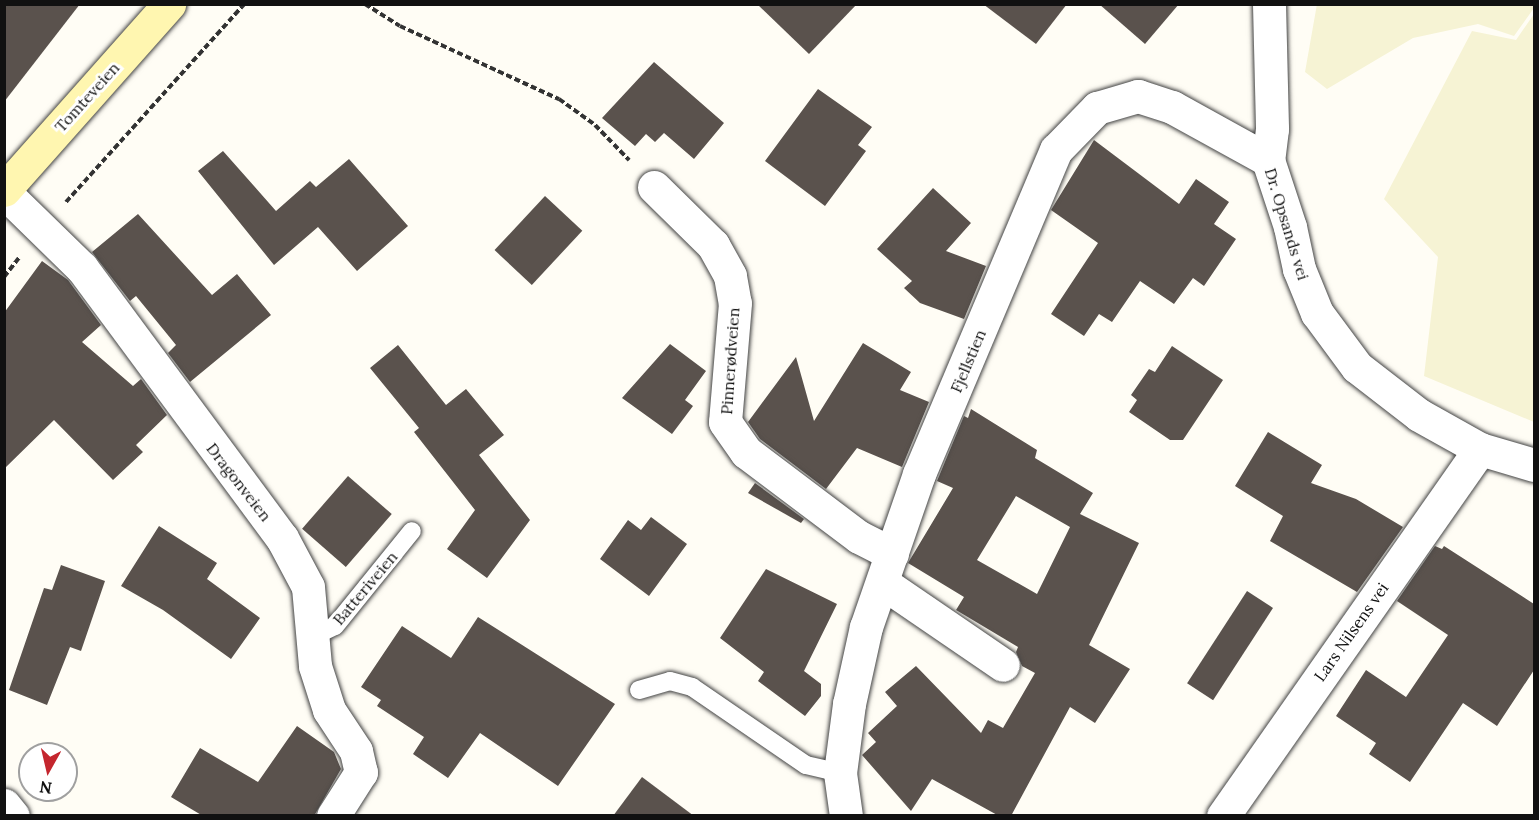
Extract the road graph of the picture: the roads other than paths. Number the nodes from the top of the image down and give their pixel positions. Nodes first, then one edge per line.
1 (169, 4) edge
2 (1269, 4) edge
3 (1268, 160) junction
4 (654, 187) road end
5 (4, 191) edge
6 (1480, 449) junction
7 (1534, 465) edge
8 (412, 531) dead end
9 (887, 569) junction
10 (312, 637) junction
11 (1003, 665) dead end
12 (639, 690) dead end
13 (840, 773) junction
14 (4, 804) edge
15 (14, 816) edge
16 (333, 816) edge
17 (846, 816) edge
18 (1223, 816) edge

1 - 5 street, Tomteveien
2 - 3 street, Dr. Opsands vei
3 - 6 street, Dr. Opsands vei
3 - 9 street, Fjellstien
4 - 9 street, Pinnerødveien
5 - 10 street, Dragonveien
6 - 7 street, Dr. Opsands vei
6 - 18 street, Lars Nilsens vei
8 - 10 lane, Batteriveien
9 - 11 street, Pinnerødveien
9 - 13 street, Fjellstien
10 - 16 street, Dragonveien
12 - 13 lane
13 - 17 street, Fjellstien
14 - 15 street

